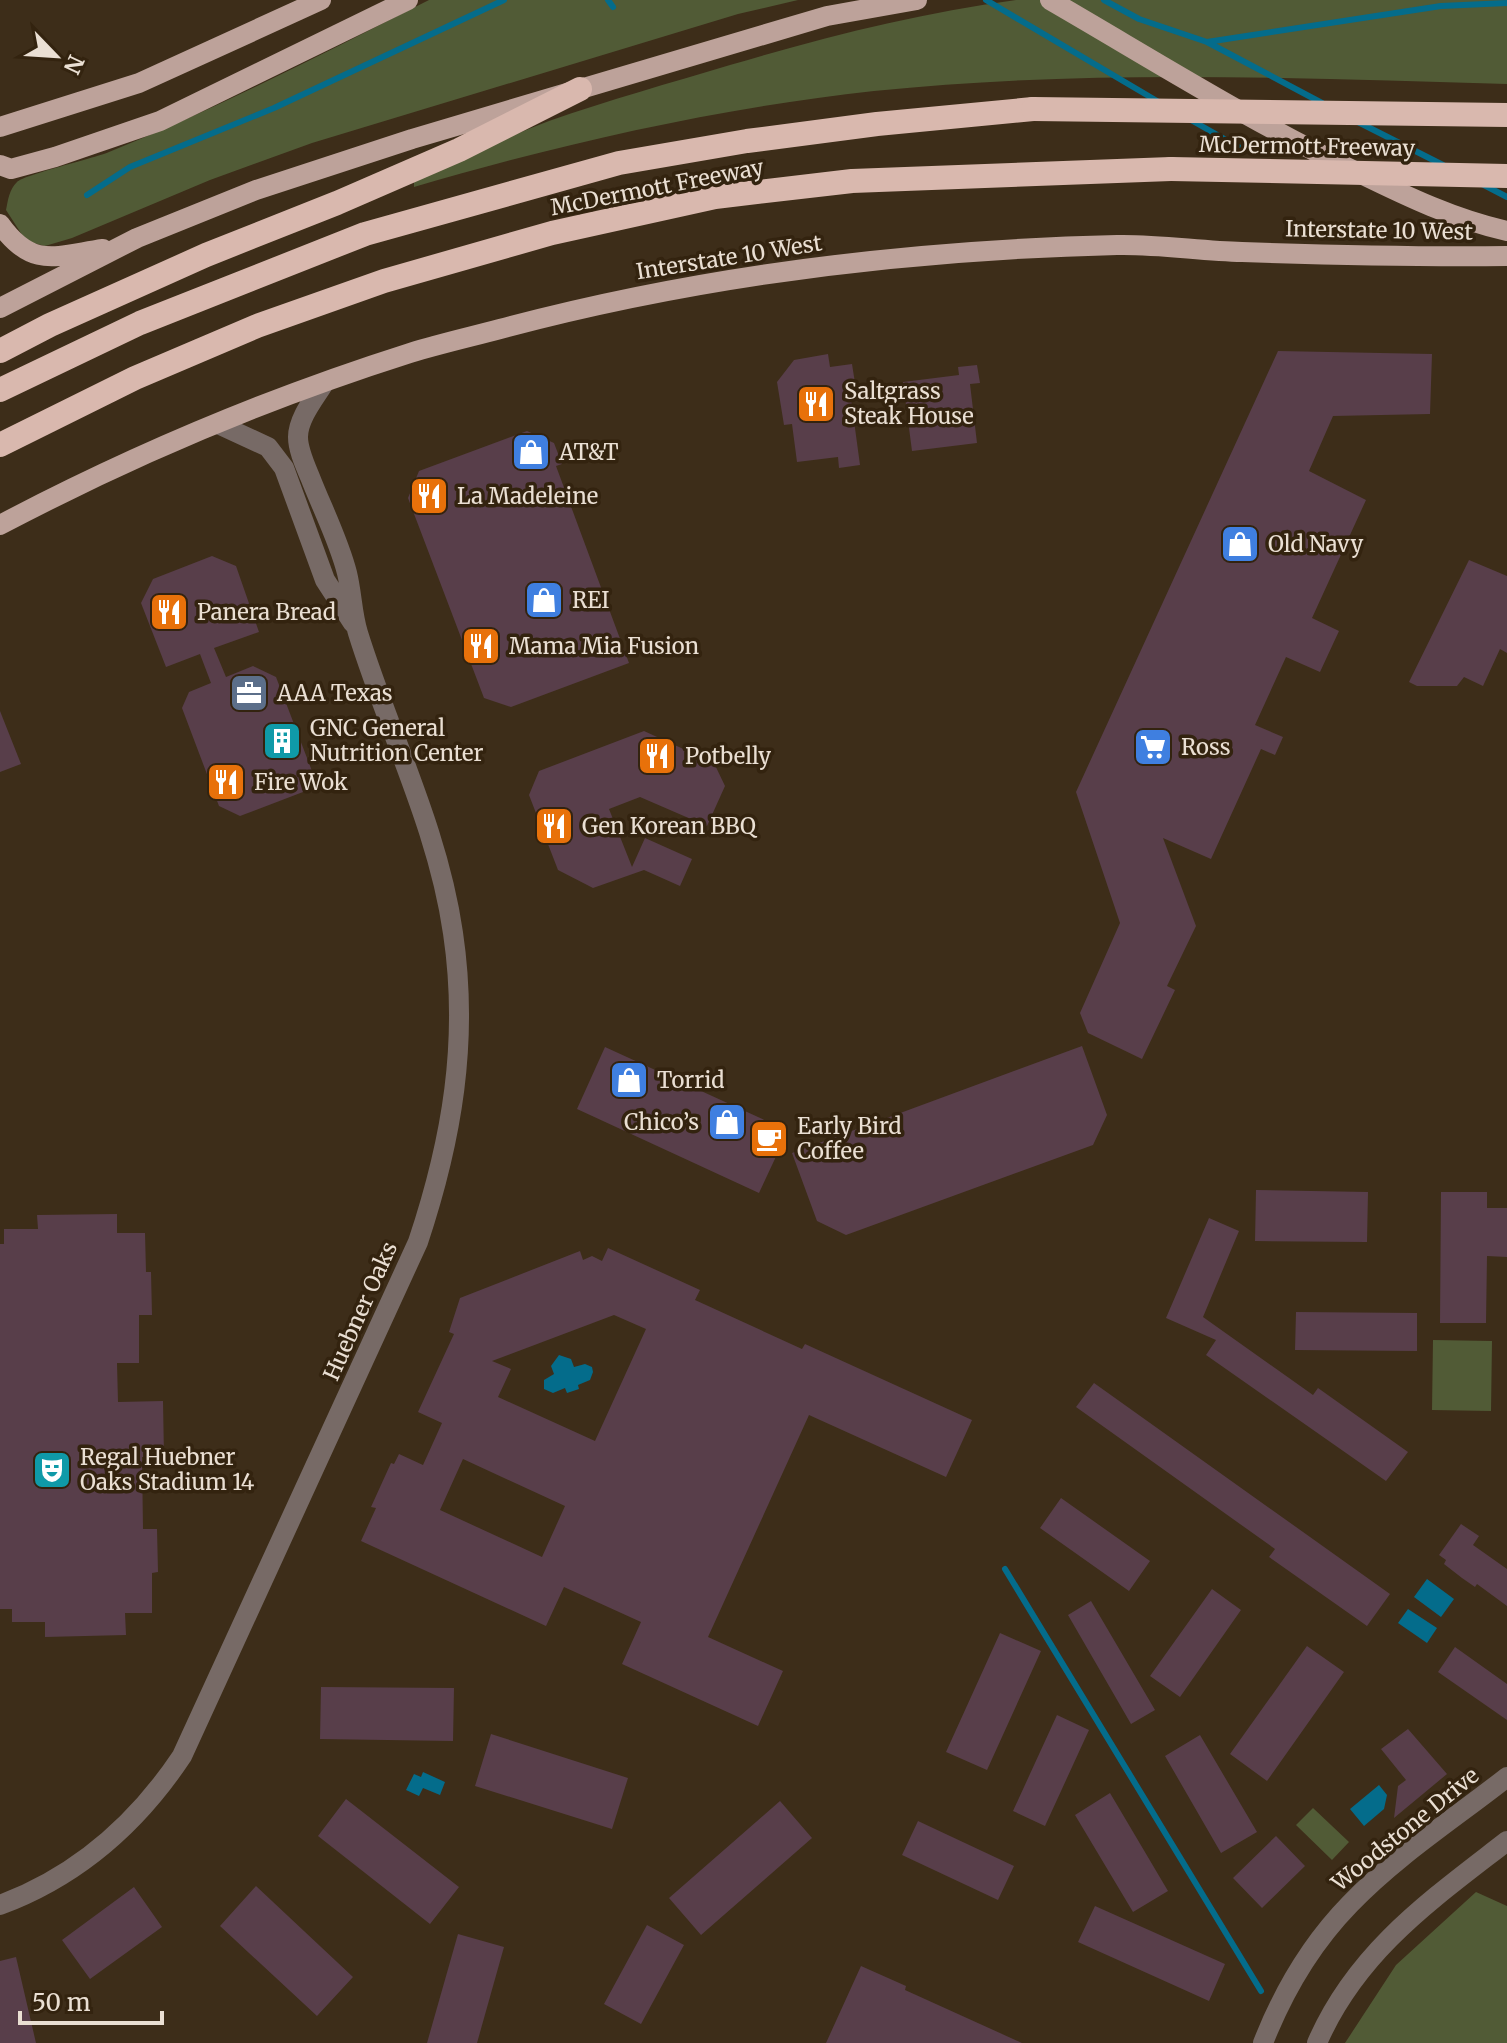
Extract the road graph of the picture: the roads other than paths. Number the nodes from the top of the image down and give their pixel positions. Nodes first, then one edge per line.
1 (321, 0) edge
2 (408, 0) edge
3 (917, 0) edge
4 (1050, 0) edge
5 (580, 89) junction
6 (1507, 115) edge
7 (0, 127) edge
8 (0, 165) edge
9 (1507, 176) edge
10 (0, 224) edge
11 (1507, 231) edge
12 (119, 247) junction
13 (1507, 256) edge
14 (0, 308) edge
15 (0, 351) edge
16 (324, 383) junction
17 (0, 390) edge
18 (218, 424) junction
19 (0, 445) edge
20 (0, 525) edge
21 (357, 630) junction
22 (1507, 1777) edge
23 (1507, 1841) edge
24 (0, 1905) edge
25 (1263, 2043) edge
26 (1317, 2043) edge

1 - 7 main road
2 - 8 main road
3 - 5 main road
4 - 11 main road
5 - 12 main road
5 - 15 highway
6 - 17 highway, McDermott Freeway, bridge
9 - 19 highway, McDermott Freeway, bridge
10 - 12 main road
12 - 14 main road
13 - 16 main road, Interstate 10 West
16 - 18 main road, Interstate 10 West
16 - 21 street, Huebner Oaks
18 - 20 main road, Interstate 10 West
18 - 21 street, Huebner Oaks
21 - 24 street, Huebner Oaks
22 - 25 street, Woodstone Drive
23 - 26 street

